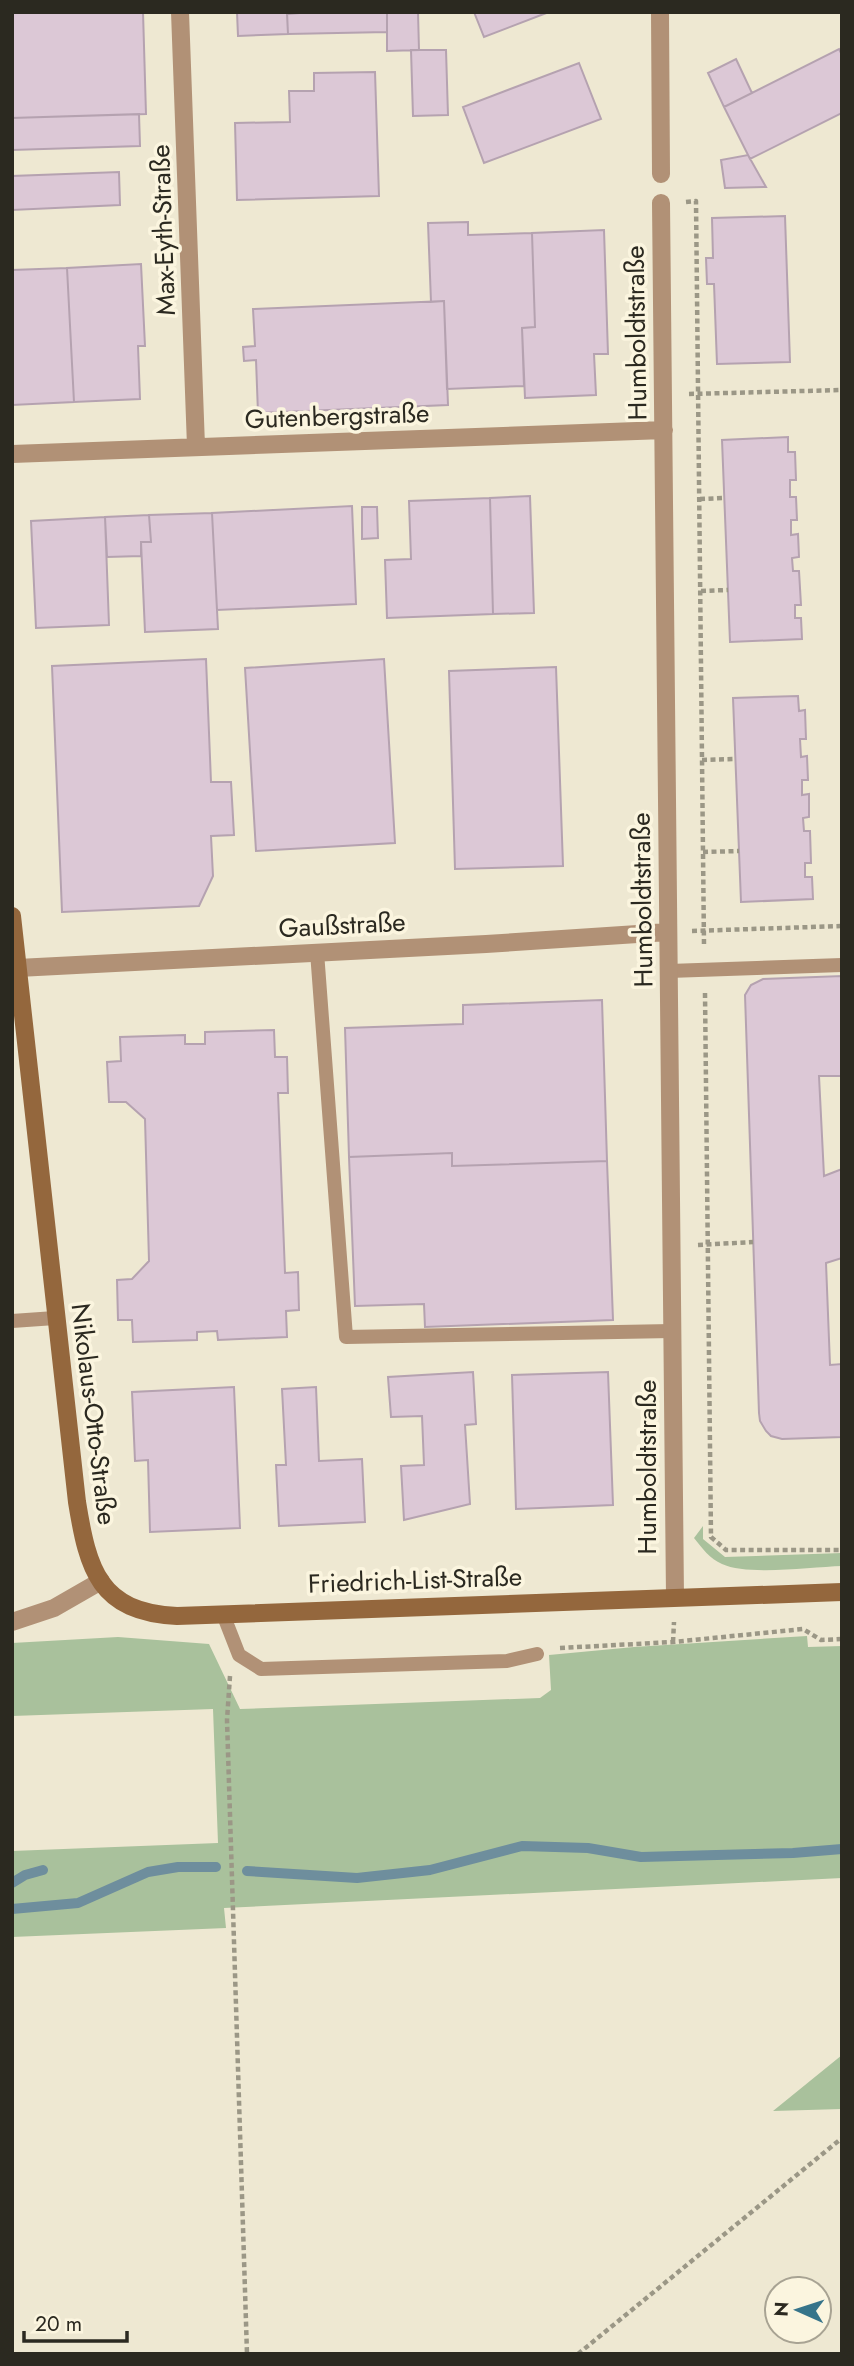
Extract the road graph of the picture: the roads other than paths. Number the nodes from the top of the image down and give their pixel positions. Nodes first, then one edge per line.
1 (180, 12) edge
2 (660, 12) edge
3 (661, 174) dead end
4 (661, 203) road end
5 (664, 430) junction
6 (196, 446) junction
7 (12, 454) edge
8 (12, 916) edge
9 (668, 932) junction
10 (317, 952) junction
11 (842, 965) edge
12 (18, 968) junction
13 (668, 971) junction
14 (55, 1318) junction
15 (12, 1321) edge
16 (673, 1331) junction
17 (101, 1581) junction
18 (842, 1592) edge
19 (675, 1597) junction
20 (223, 1614) junction
21 (12, 1622) edge
22 (537, 1654) dead end

1 - 6 street, Max-Eyth-Straße
2 - 3 street
4 - 5 street, Humboldtstraße
5 - 6 street, Gutenbergstraße
5 - 9 street, Humboldtstraße
6 - 7 street, Gutenbergstraße
8 - 12 main road, Nikolaus-Otto-Straße
9 - 10 street, Gaußstraße
9 - 13 street, Humboldtstraße
10 - 12 street, Gaußstraße
10 - 16 lane
11 - 13 lane
12 - 14 main road, Nikolaus-Otto-Straße
13 - 16 street, Humboldtstraße
14 - 15 lane
14 - 17 main road, Nikolaus-Otto-Straße
16 - 19 street, Humboldtstraße
17 - 20 main road, Friedrich-List-Straße
17 - 21 street
18 - 19 main road, Friedrich-List-Straße
19 - 20 main road, Friedrich-List-Straße
20 - 22 lane

